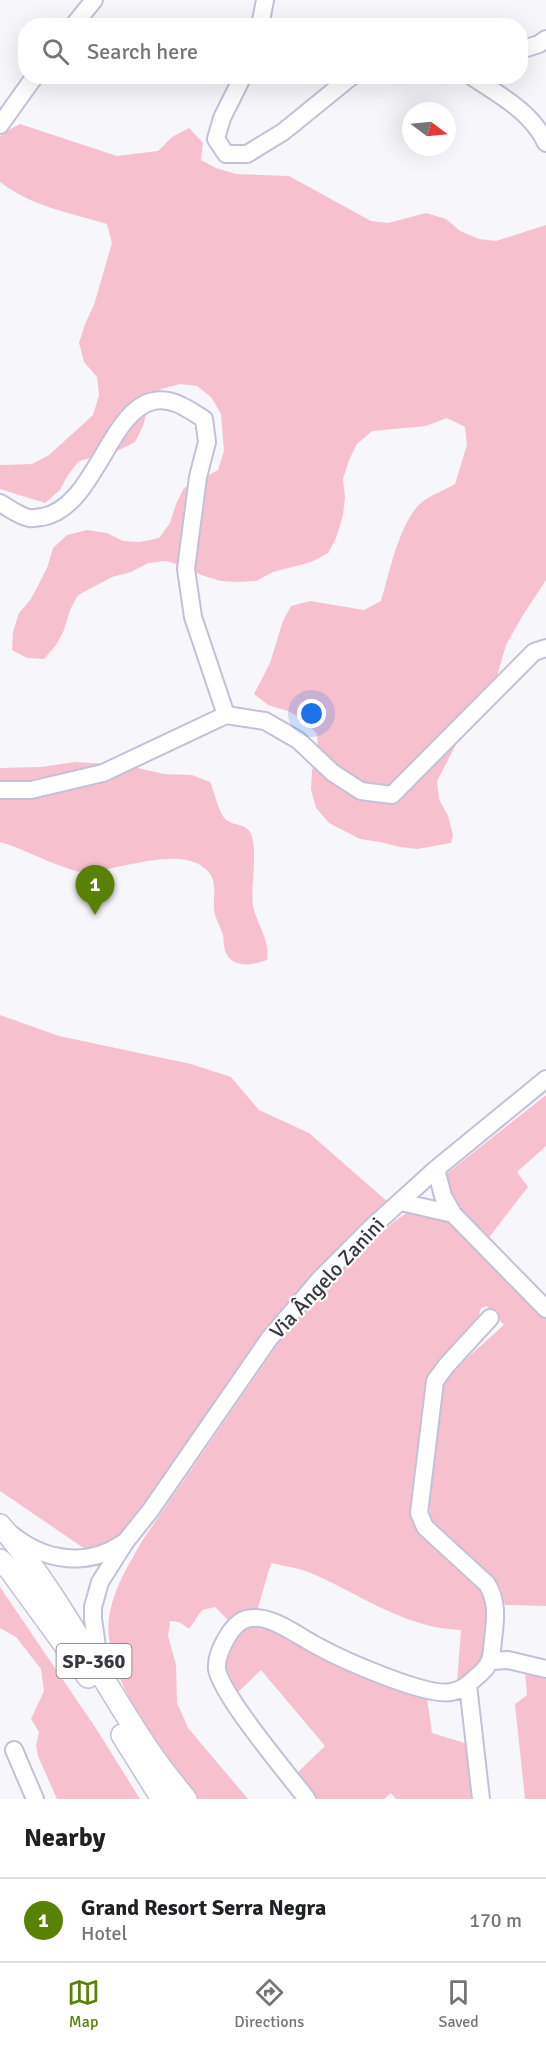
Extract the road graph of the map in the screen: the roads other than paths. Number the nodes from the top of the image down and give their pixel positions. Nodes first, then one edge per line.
1 (94, 0) edge
2 (265, 0) edge
3 (79, 18) edge
4 (262, 18) edge
5 (546, 39) edge
6 (528, 48) edge
7 (29, 84) edge
8 (239, 84) edge
9 (342, 84) edge
10 (483, 84) edge
11 (0, 125) edge
12 (544, 136) edge
13 (0, 503) edge
14 (546, 648) edge
15 (226, 715) junction
16 (0, 790) edge
17 (546, 1079) edge
18 (436, 1168) junction
19 (401, 1202) junction
20 (453, 1214) junction
21 (546, 1309) edge
22 (490, 1318) dead end
23 (0, 1524) edge
24 (126, 1541) junction
25 (0, 1560) edge
26 (491, 1661) junction
27 (546, 1669) edge
28 (101, 1674) junction
29 (468, 1685) junction
30 (14, 1750) dead end
31 (35, 1799) edge
32 (162, 1799) edge
33 (186, 1799) edge
34 (307, 1799) edge
35 (481, 1799) edge

1 - 3 street
2 - 4 street
5 - 6 street
7 - 11 street
8 - 9 street
10 - 12 street
13 - 15 street
14 - 15 street
15 - 16 street
17 - 18 street, Via Ângelo Zanini
18 - 19 street, Via Ângelo Zanini
18 - 20 street
19 - 20 street
19 - 24 street, Via Ângelo Zanini
20 - 21 street
22 - 26 street
23 - 24 street, Via Ângelo Zanini
23 - 28 main road, SP-360
24 - 28 street, Via Ângelo Zanini
25 - 32 main road, SP-360
26 - 27 street
26 - 29 street
28 - 33 main road, SP-360
29 - 34 street
29 - 35 street
30 - 31 street

